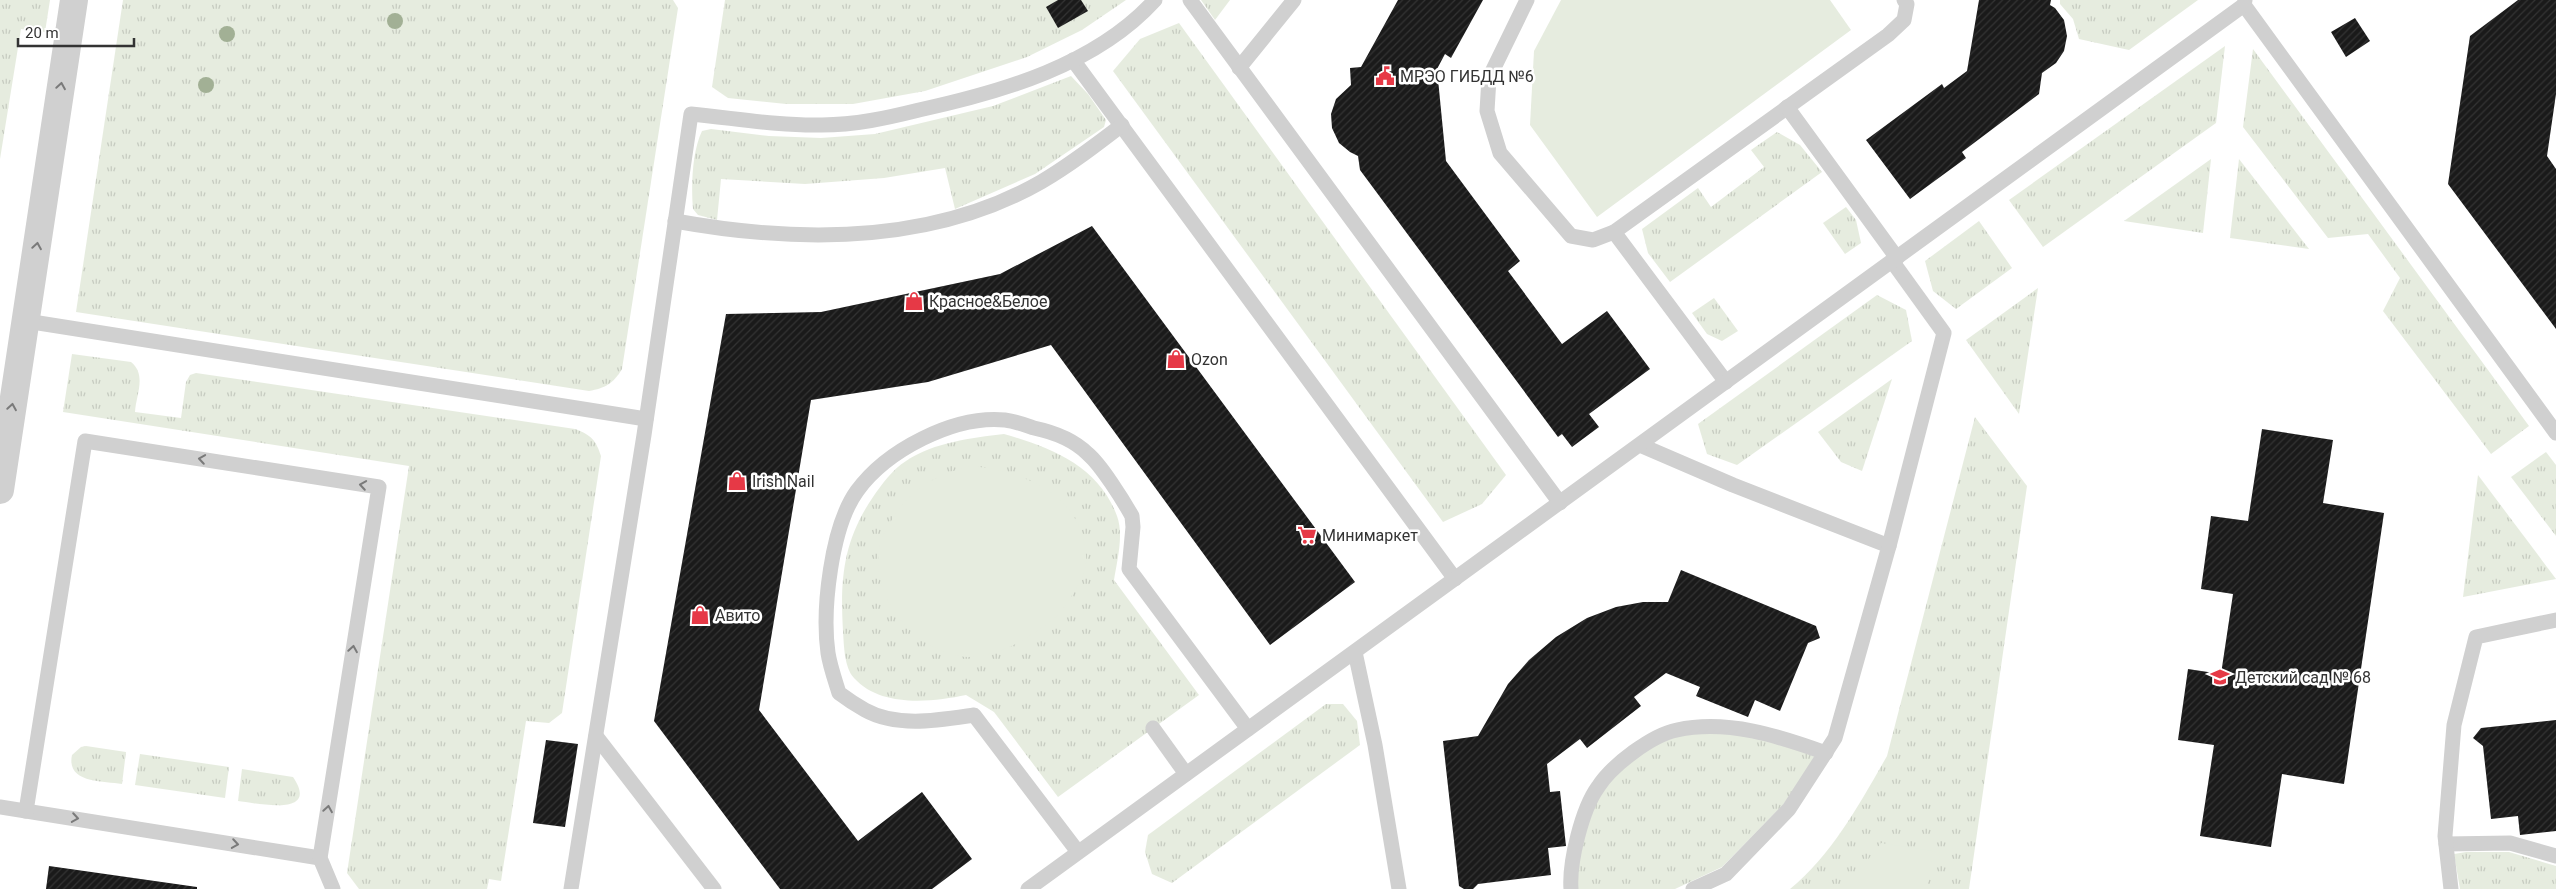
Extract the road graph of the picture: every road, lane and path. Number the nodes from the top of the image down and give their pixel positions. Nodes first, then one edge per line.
1 (74, 0) edge
2 (1155, 0) edge
3 (1190, 0) edge
4 (1294, 0) edge
5 (1527, 0) edge
6 (1904, 0) edge
7 (2245, 3) edge
8 (1073, 60) junction
9 (1240, 68) junction
10 (1787, 106) junction
11 (1122, 125) junction
12 (675, 221) junction
13 (1614, 232) junction
14 (1895, 260) junction
15 (26, 321) junction
16 (1726, 382) junction
17 (646, 419) junction
18 (2556, 433) edge
19 (1640, 445) junction
20 (0, 490) edge
21 (1560, 503) junction
22 (1889, 546) junction
23 (1454, 579) junction
24 (2556, 620) edge
25 (1355, 652) junction
26 (1154, 728) dead end
27 (1248, 729) junction
28 (596, 736) junction
29 (1826, 753) junction
30 (1186, 774) junction
31 (0, 806) edge
32 (26, 811) junction
33 (2446, 844) junction
34 (1078, 852) junction
35 (2556, 856) edge
36 (320, 858) junction
37 (1032, 888) edge
38 (333, 889) edge
39 (571, 889) edge
40 (714, 889) edge
41 (1399, 889) edge
42 (1570, 889) edge
43 (1693, 889) edge
44 (2450, 889) edge

15 -> 1 street
2 - 8 lane
3 - 9 lane
4 - 9 lane
5 - 13 lane
6 - 10 lane
7 - 14 lane
7 - 18 lane
8 - 11 lane
8 - 12 lane
9 - 21 lane
10 - 13 lane
10 - 14 lane
11 - 12 lane
11 - 23 lane
12 - 17 lane
13 - 16 lane
14 - 16 lane
14 - 22 lane
15 - 17 lane
20 -> 15 street
16 - 19 lane
17 - 28 lane
19 - 21 lane
19 - 22 lane
21 - 23 lane
22 - 29 lane
23 - 25 lane
24 - 33 lane
25 - 27 lane
25 - 41 lane
26 - 30 lane
27 - 30 lane
27 - 34 lane
28 - 39 lane
28 - 40 lane
29 - 42 lane
29 - 43 lane
30 - 34 lane
31 - 32 lane
32 -> 36 lane
36 -> 32 lane
33 - 35 lane
33 - 44 lane
34 - 37 lane
36 - 38 lane

